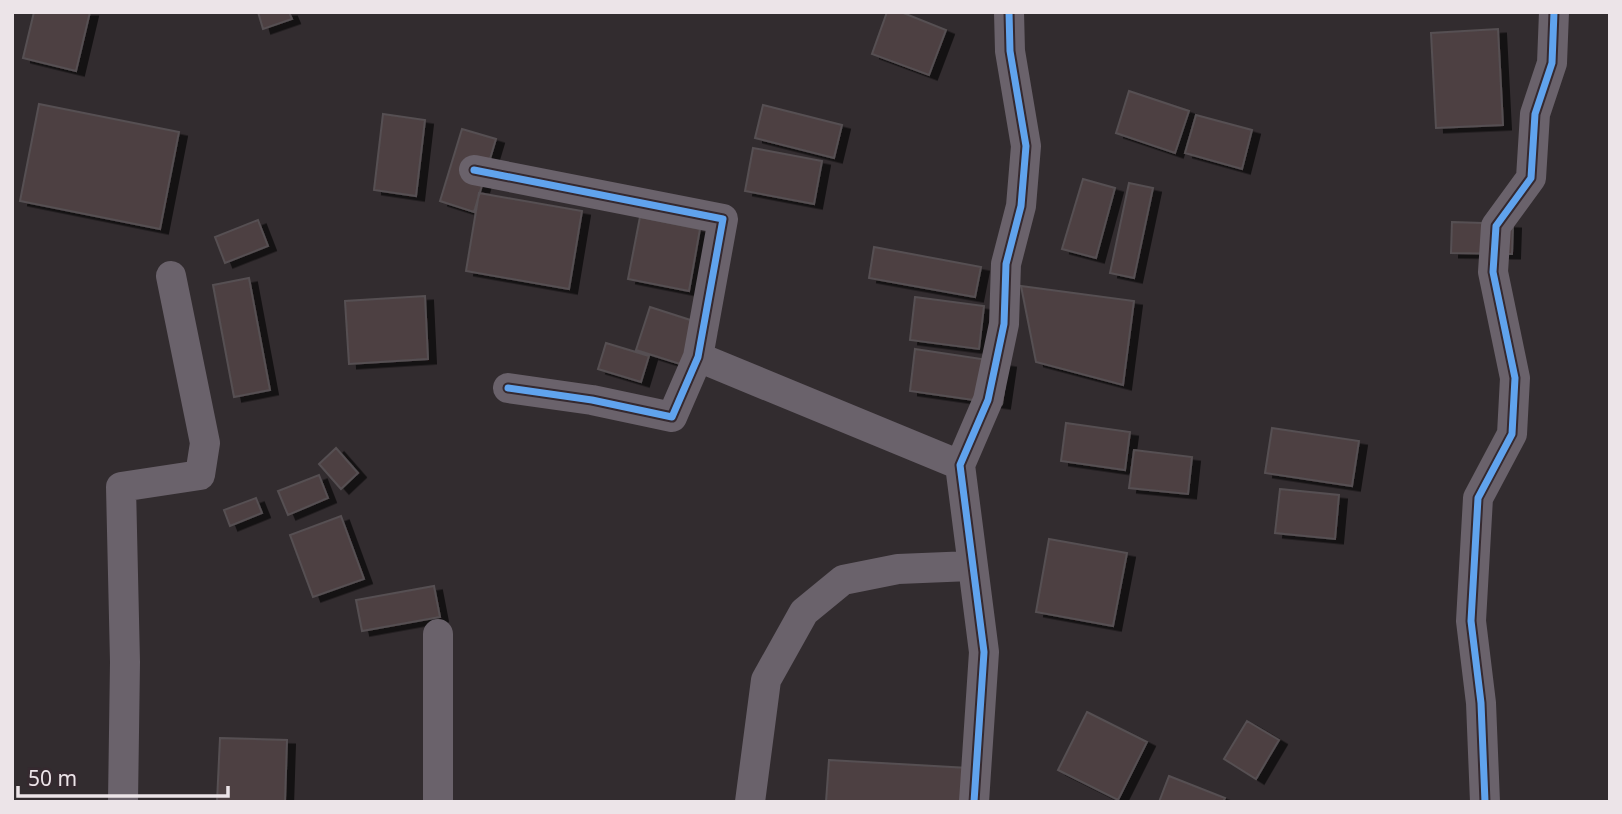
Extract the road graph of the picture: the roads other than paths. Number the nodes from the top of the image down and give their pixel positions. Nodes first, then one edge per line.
1 (1009, 12) edge
2 (1554, 12) edge
3 (474, 170) dead end
4 (172, 276) dead end
5 (698, 357) junction
6 (508, 388) dead end
7 (960, 466) junction
8 (971, 566) junction
9 (438, 634) dead end
10 (123, 802) edge
11 (438, 802) edge
12 (750, 802) edge
13 (974, 802) edge
14 (1485, 802) edge

1 - 7 street
2 - 14 street
3 - 5 street
4 - 10 street
5 - 6 street
5 - 7 street
7 - 8 street
8 - 12 street
8 - 13 street
9 - 11 street

